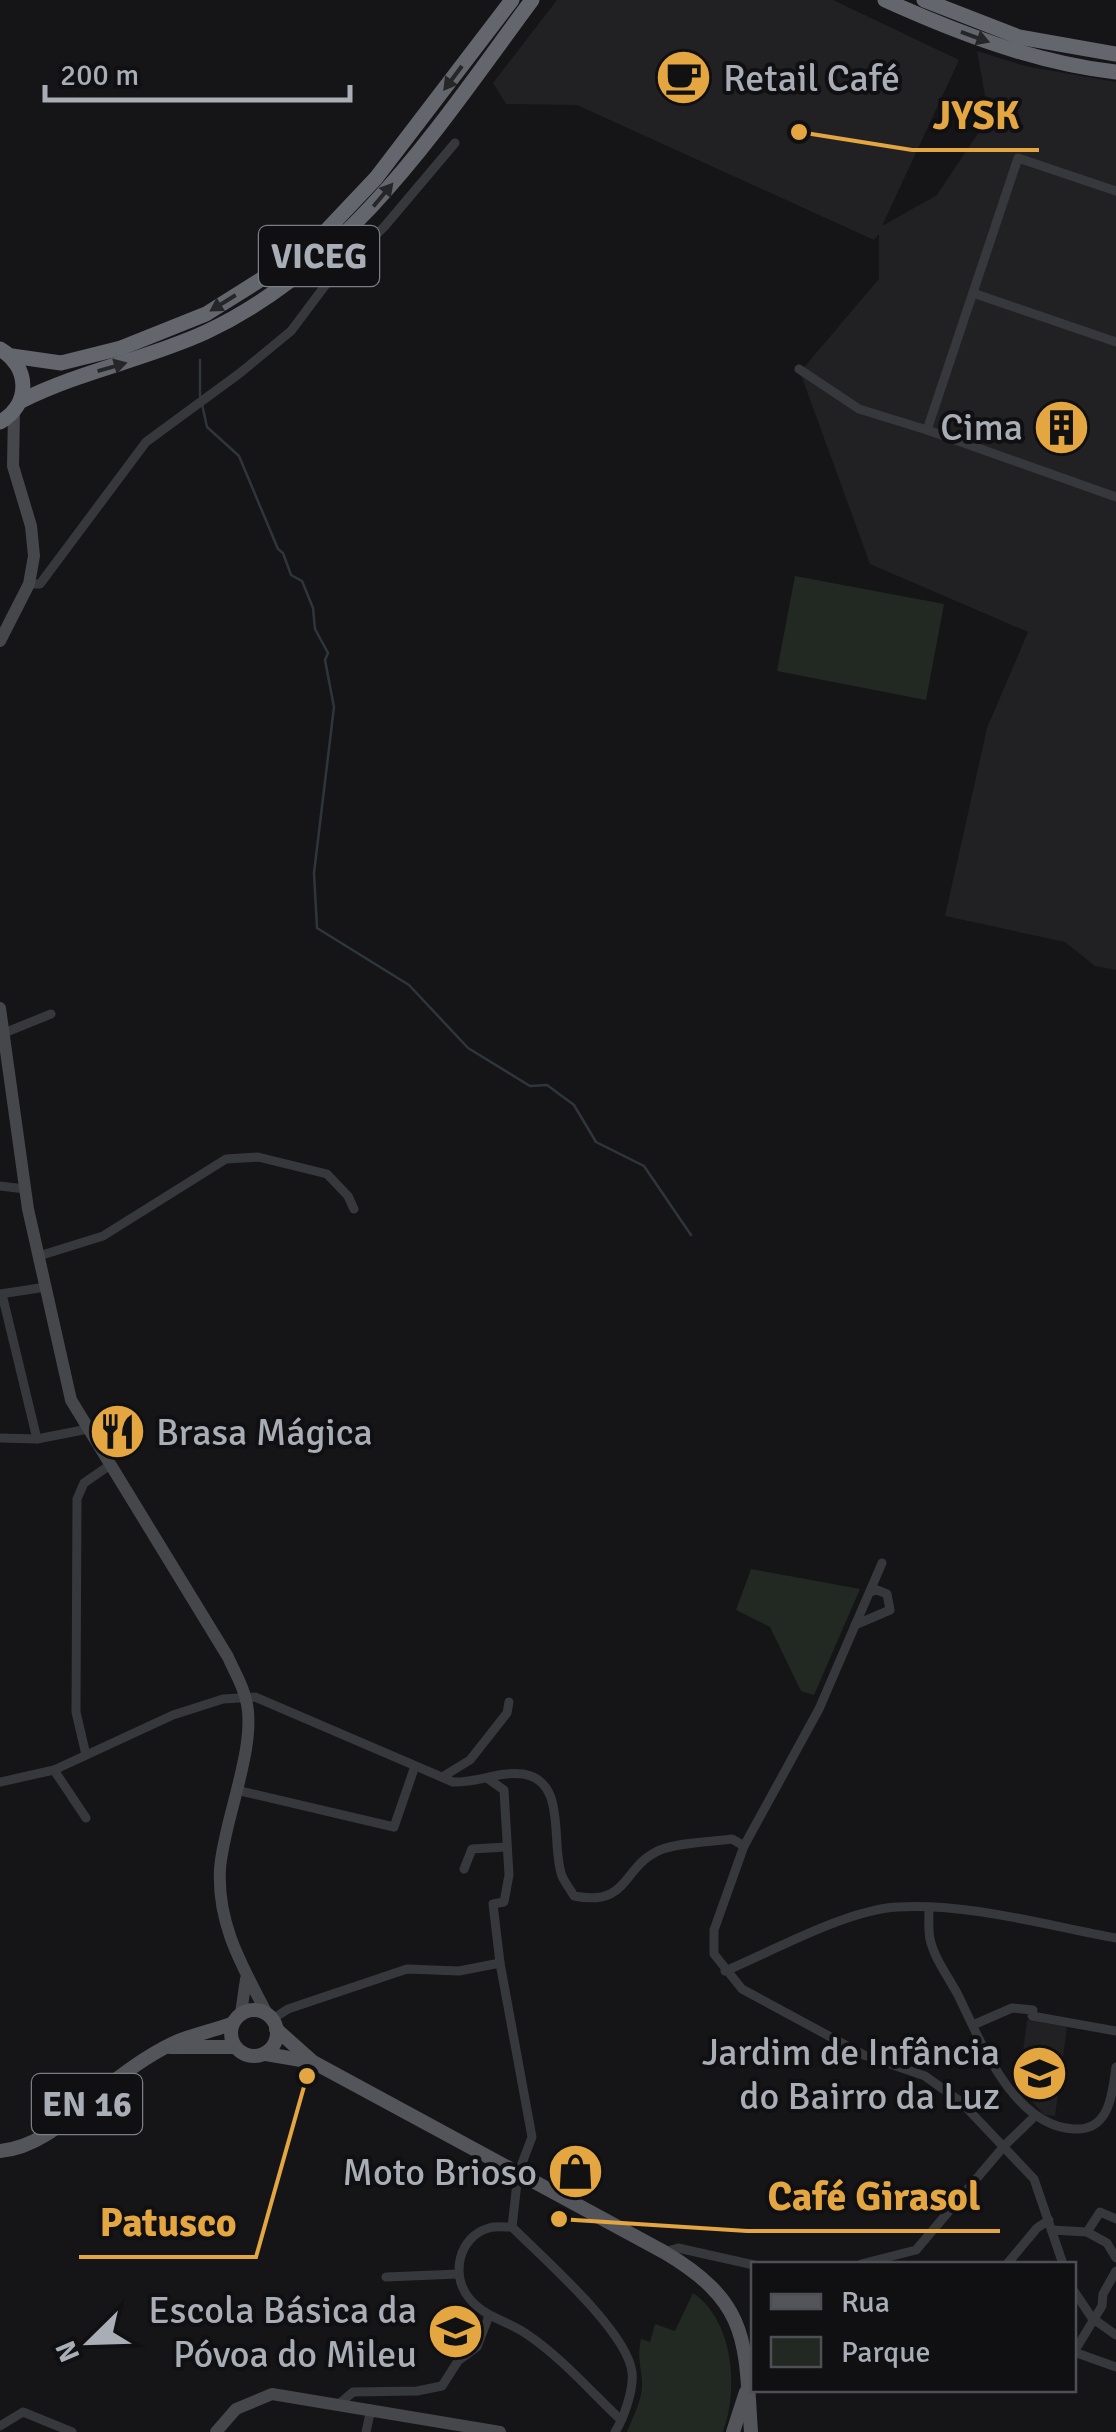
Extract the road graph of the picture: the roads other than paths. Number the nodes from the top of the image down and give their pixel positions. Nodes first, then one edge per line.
1 (512, 0) edge
2 (532, 0) edge
3 (885, 0) edge
4 (924, 0) edge
5 (1116, 54) edge
6 (1116, 72) edge
7 (455, 143) dead end
8 (1116, 191) edge
9 (973, 293) junction
10 (1116, 342) edge
11 (6, 352) edge
12 (799, 369) dead end
13 (18, 406) junction
14 (0, 422) edge
15 (928, 430) junction
16 (0, 454) edge
17 (13, 466) junction
18 (1116, 497) edge
19 (30, 584) junction
20 (0, 641) edge
21 (0, 1008) edge
22 (51, 1014) dead end
23 (4, 1033) junction
24 (0, 1186) edge
25 (25, 1189) junction
26 (354, 1209) dead end
27 (39, 1256) junction
28 (46, 1287) junction
29 (1, 1294) edge
30 (88, 1429) junction
31 (0, 1438) edge
32 (37, 1439) junction
33 (110, 1465) junction
34 (882, 1563) dead end
35 (870, 1592) junction
36 (855, 1626) junction
37 (509, 1702) dead end
38 (247, 1703) junction
39 (86, 1755) junction
40 (415, 1766) junction
41 (54, 1770) junction
42 (442, 1777) junction
43 (487, 1778) junction
44 (0, 1782) edge
45 (236, 1790) junction
46 (86, 1818) dead end
47 (744, 1846) junction
48 (507, 1847) junction
49 (464, 1869) dead end
50 (929, 1908) junction
51 (1116, 1938) edge
52 (500, 1962) junction
53 (725, 1971) junction
54 (246, 1979) junction
55 (236, 2019) junction
56 (271, 2021) junction
57 (973, 2025) junction
58 (1116, 2031) edge
59 (169, 2046) junction
60 (235, 2047) junction
61 (266, 2054) junction
62 (312, 2062) junction
63 (1116, 2067) edge
64 (1034, 2117) junction
65 (1005, 2145) junction
66 (0, 2151) edge
67 (518, 2174) junction
68 (1116, 2220) edge
69 (1050, 2225) junction
70 (512, 2227) junction
71 (1086, 2232) junction
72 (1116, 2236) edge
73 (1107, 2243) junction
74 (664, 2252) junction
75 (1116, 2258) edge
76 (868, 2262) edge
77 (1009, 2262) edge
78 (1062, 2262) edge
79 (751, 2265) edge
80 (1116, 2271) edge
81 (458, 2274) junction
82 (386, 2277) dead end
83 (1076, 2294) edge
84 (489, 2316) junction
85 (1092, 2318) junction
86 (1116, 2336) edge
87 (1076, 2348) edge
88 (1076, 2353) edge
89 (1116, 2367) edge
90 (748, 2387) junction
91 (338, 2404) junction
92 (371, 2409) junction
93 (621, 2420) junction
94 (0, 2426) edge
95 (72, 2432) edge
96 (216, 2432) edge
97 (366, 2432) edge
98 (500, 2432) edge
99 (615, 2432) edge
100 (733, 2432) edge
101 (751, 2432) edge

1 -> 11 highway, VICEG
13 -> 2 highway, VICEG
3 -> 6 highway
4 - 5 highway
7 - 19 street
8 - 9 street
9 - 10 street
9 - 15 street
11 - 13 highway, VICEG
12 - 15 street
13 - 14 highway, VICEG
13 - 17 street
15 - 18 street
16 - 17 street
17 - 19 street
19 - 20 street
21 - 23 street
22 - 23 street
23 - 25 street
24 - 25 street
25 - 27 street
26 - 27 street
27 - 28 street
28 - 29 street
28 - 30 street
29 - 32 street
30 - 32 street
30 - 33 street
31 - 32 street
33 - 38 street
33 - 39 street
34 - 35 street
35 - 36 street
35 - 36 street
36 - 47 street
37 - 42 street
38 - 39 street
38 - 40 street
38 - 45 street
39 - 41 street
40 - 42 street
40 - 45 street
41 - 44 street
41 - 46 street
42 - 43 street
43 - 47 street
43 - 48 street
45 - 54 street
47 - 53 street
48 - 49 street
48 - 52 street
50 - 51 street
50 - 53 street
50 - 57 street
52 - 56 street
52 - 67 street
53 - 65 street
54 - 55 street
54 - 56 street
55 - 56 main road, EN 16
55 - 59 main road, EN 16
55 - 60 main road
56 - 61 main road
56 - 62 main road, EN 16
57 - 58 street
57 - 64 street
59 - 60 main road, EN 16
59 - 66 main road, EN 16
60 - 61 main road, EN 16
61 - 62 main road, EN 16
62 - 67 main road, EN 16
63 - 64 street
64 - 65 street
65 - 69 street
65 - 76 street
67 - 70 street
67 - 74 main road, EN 16
68 - 71 street
69 - 71 street
69 - 77 street
69 - 78 street
70 - 81 street
70 - 93 street
71 - 73 street
72 - 73 street
73 - 75 street
74 - 79 street
74 - 90 main road, EN 16
80 - 85 street
81 - 82 street
81 - 84 street
83 - 85 street
84 - 91 street
84 - 93 street
85 - 86 street
85 - 87 street
88 - 89 street
90 - 100 main road, EN 16
90 - 101 main road, EN 16
91 - 92 street
91 - 96 street
92 - 97 street
92 - 98 street
93 - 99 street
94 - 95 street

